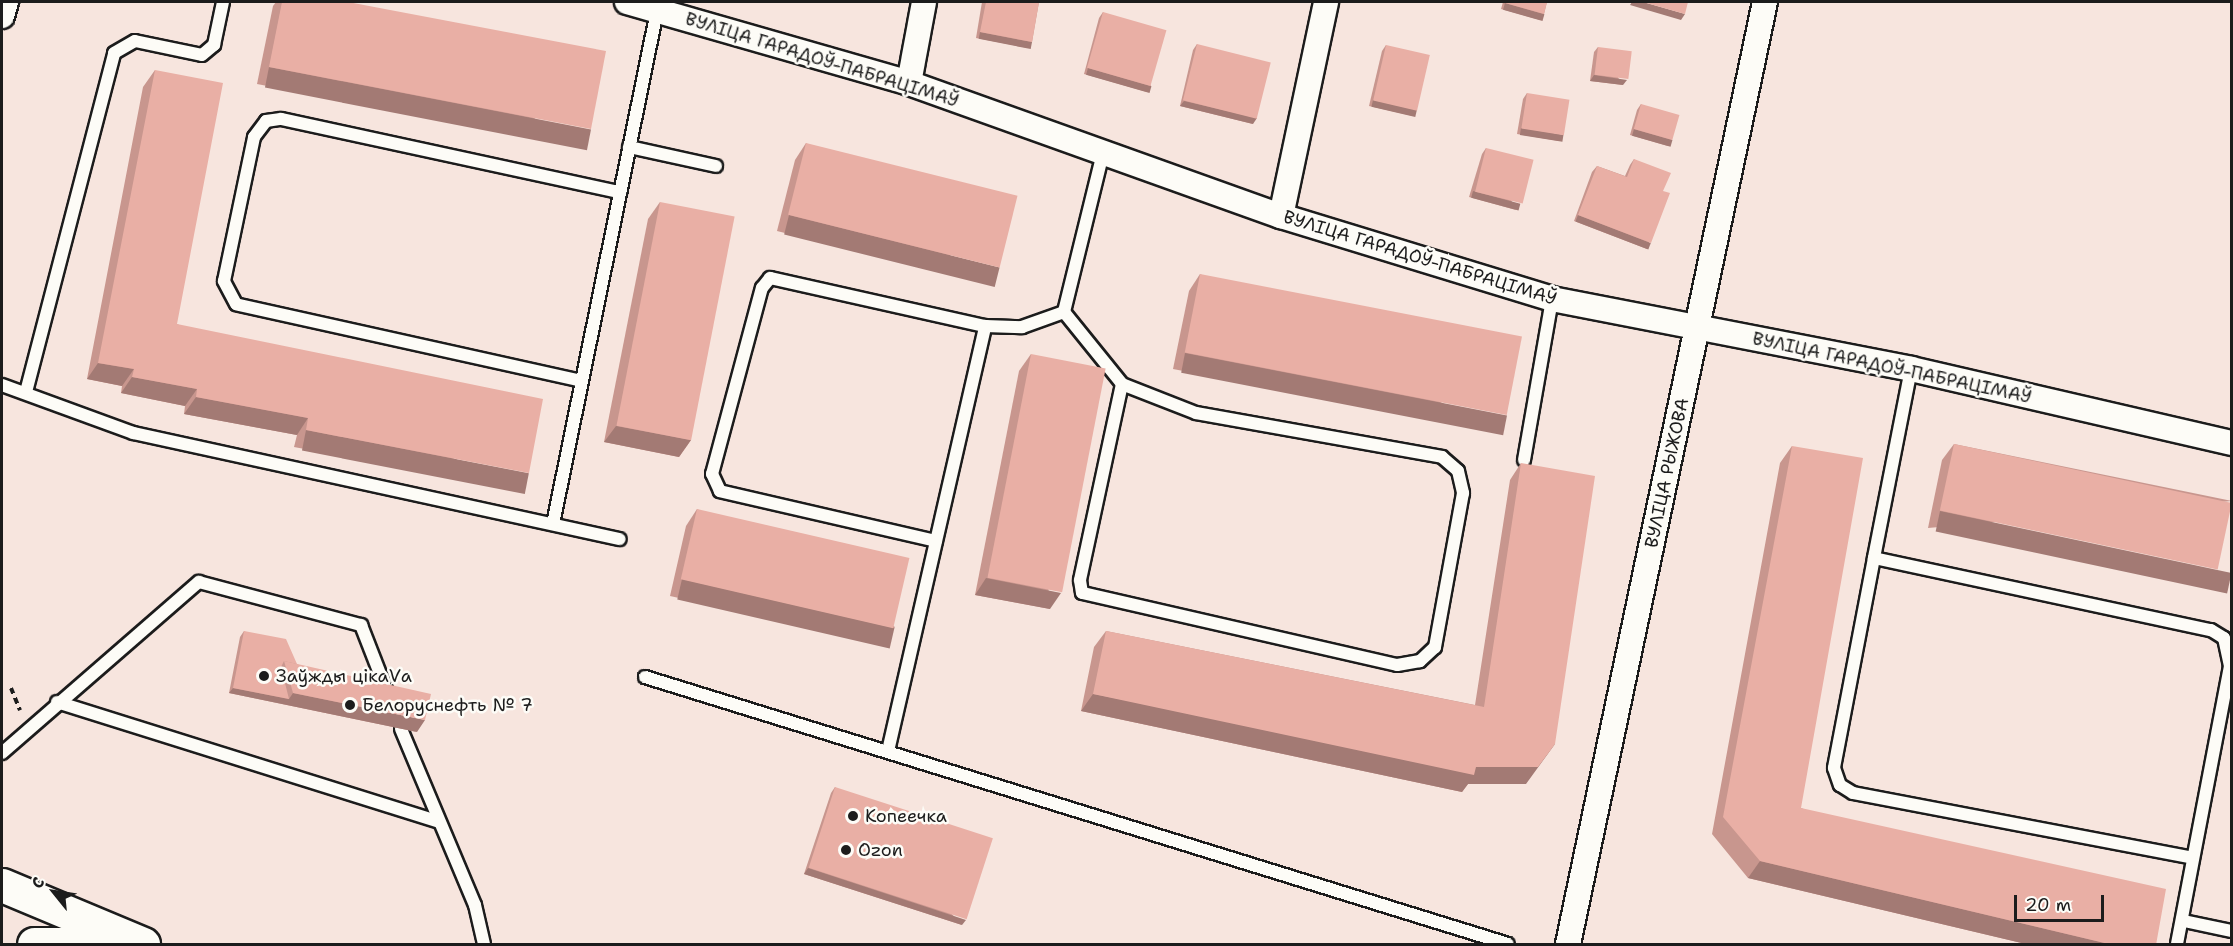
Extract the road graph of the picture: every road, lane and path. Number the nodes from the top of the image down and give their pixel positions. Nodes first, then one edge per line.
1 (6, 2) edge
2 (223, 2) edge
3 (627, 2) edge
4 (924, 2) edge
5 (1326, 2) edge
6 (1765, 2) edge
7 (657, 11) junction
8 (2, 16) edge
9 (909, 83) junction
10 (629, 147) junction
11 (1103, 153) junction
12 (716, 166) dead end
13 (620, 192) junction
14 (1281, 216) junction
15 (1552, 299) junction
16 (1064, 312) junction
17 (985, 326) junction
18 (1697, 326) junction
19 (1911, 369) junction
20 (582, 381) junction
21 (1122, 384) junction
22 (2, 385) edge
23 (26, 392) junction
24 (2232, 443) edge
25 (1524, 460) dead end
26 (553, 524) junction
27 (620, 539) dead end
28 (936, 540) junction
29 (1874, 558) junction
30 (645, 677) dead end
31 (389, 698) edge
32 (57, 702) junction
33 (401, 729) edge
34 (888, 751) junction
35 (2, 753) edge
36 (439, 822) junction
37 (2190, 857) junction
38 (2, 885) edge
39 (2184, 921) junction
40 (2232, 931) edge
41 (34, 945) edge
42 (89, 945) edge
43 (143, 945) edge
44 (484, 945) edge
45 (1508, 945) edge
46 (1568, 945) edge
47 (2177, 945) edge

1 - 8 street
2 - 23 lane
3 - 7 street, ВУЛІЦА ГАРАДОЎ-ПАБРАЦІМАЎ
4 - 9 street
5 - 14 street
6 - 18 street, ВУЛІЦА РЫЖОВА
7 - 9 street, ВУЛІЦА ГАРАДОЎ-ПАБРАЦІМАЎ
7 - 10 lane
9 - 11 street, ВУЛІЦА ГАРАДОЎ-ПАБРАЦІМАЎ
10 - 12 lane
10 - 13 lane
11 - 14 street, ВУЛІЦА ГАРАДОЎ-ПАБРАЦІМАЎ
11 - 16 lane
13 - 20 lane
13 - 20 lane
14 - 15 street, ВУЛІЦА ГАРАДОЎ-ПАБРАЦІМАЎ
15 - 18 street, ВУЛІЦА ГАРАДОЎ-ПАБРАЦІМАЎ
15 - 25 lane
16 - 17 lane
16 - 21 lane
17 - 28 lane
17 - 28 lane
18 - 19 street, ВУЛІЦА ГАРАДОЎ-ПАБРАЦІМАЎ
18 - 46 street, ВУЛІЦА РЫЖОВА
19 - 24 street, ВУЛІЦА ГАРАДОЎ-ПАБРАЦІМАЎ
19 - 29 lane
20 - 26 lane
21 - 21 lane
22 - 23 lane
23 - 26 lane
26 - 27 lane
28 - 34 lane
29 - 37 lane
29 - 37 lane
30 - 34 lane
31 - 32 lane
32 - 35 lane
32 - 36 lane
33 - 36 lane
34 - 45 lane
36 - 44 lane
37 - 39 lane
38 - 43 main road
39 - 40 lane
39 - 47 lane
41 - 42 main road

